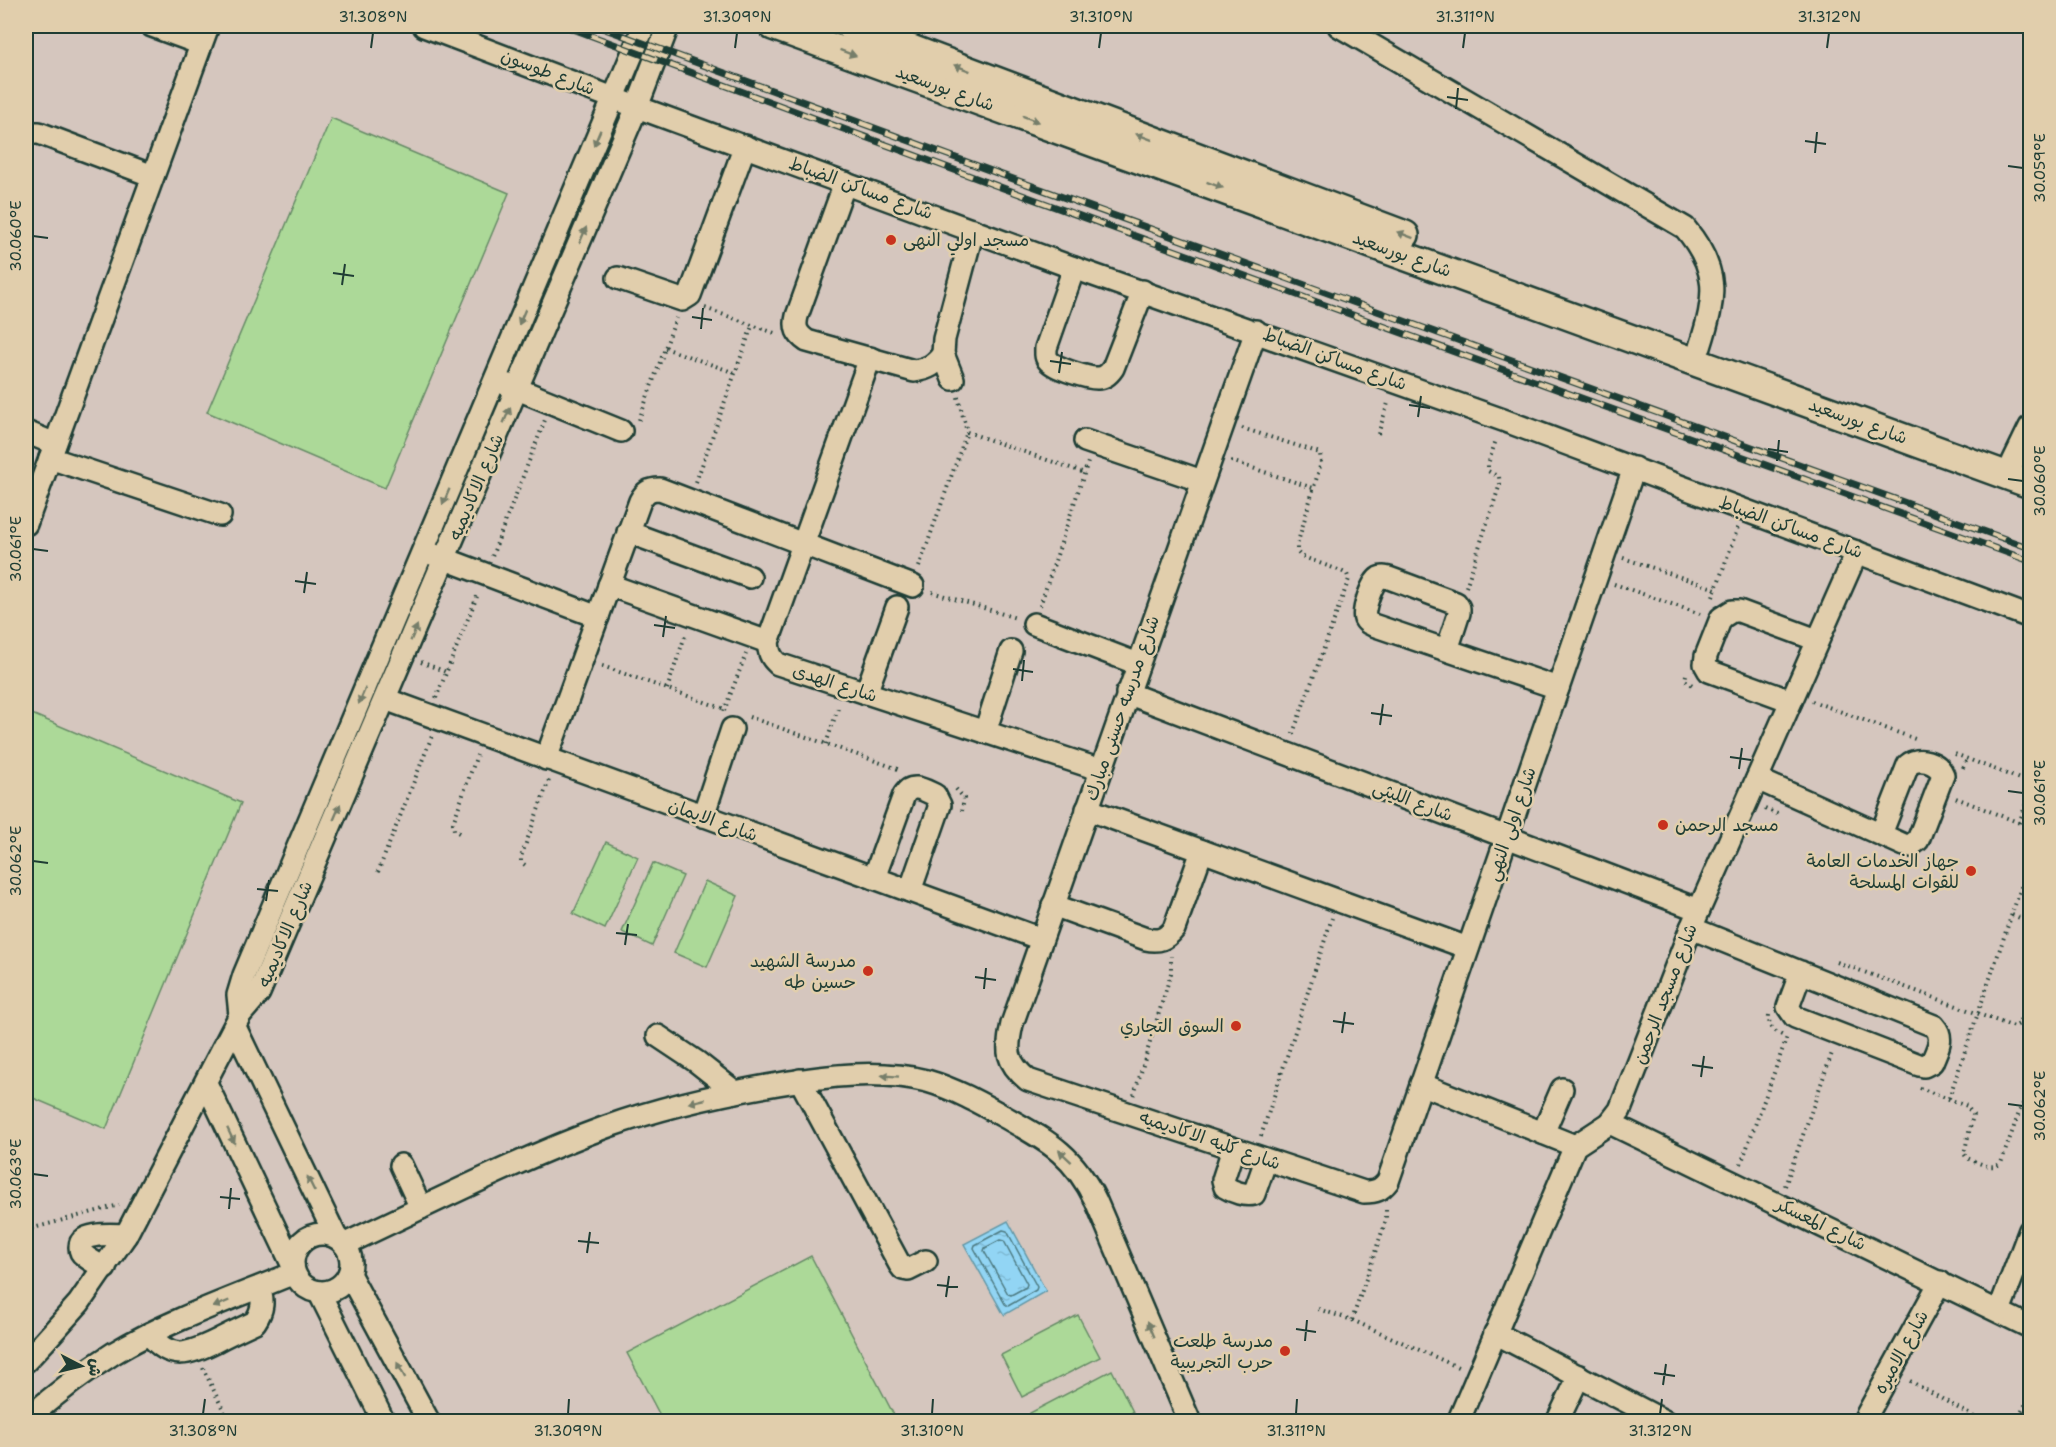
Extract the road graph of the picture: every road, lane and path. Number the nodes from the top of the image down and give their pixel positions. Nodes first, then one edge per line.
1 (152, 26) edge
2 (424, 26) edge
3 (644, 26) edge
4 (668, 26) edge
5 (773, 26) edge
6 (850, 26) edge
7 (1339, 26) edge
8 (205, 35) edge
9 (614, 98) junction
10 (637, 107) junction
11 (26, 133) edge
12 (745, 146) junction
13 (153, 176) junction
14 (845, 183) junction
15 (973, 230) junction
16 (1074, 268) junction
17 (618, 278) dead end
18 (1143, 291) junction
19 (682, 300) junction
20 (752, 326) junction
21 (1256, 331) junction
22 (799, 335) junction
23 (1701, 347) junction
24 (665, 348) junction
25 (943, 354) junction
26 (870, 358) junction
27 (735, 373) junction
28 (953, 379) joint
29 (495, 381) junction
30 (1395, 381) junction
31 (518, 389) junction
32 (1503, 420) junction
33 (1223, 422) junction
34 (2031, 427) edge
35 (621, 431) joint
36 (26, 432) edge
37 (967, 432) junction
38 (1378, 434) dead end
39 (1089, 443) joint
40 (52, 451) junction
41 (1212, 454) junction
42 (1634, 468) junction
43 (1085, 473) junction
44 (2021, 473) edge
45 (1202, 481) junction
46 (1313, 488) junction
47 (689, 500) junction
48 (220, 515) dead end
49 (26, 524) edge
50 (628, 532) junction
51 (803, 544) junction
52 (423, 550) junction
53 (1606, 552) junction
54 (1857, 552) junction
55 (445, 559) junction
56 (750, 577) dead end
57 (1596, 578) junction
58 (609, 585) junction
59 (913, 586) junction
60 (1716, 589) dead end
61 (897, 607) dead end
62 (1459, 608) junction
63 (693, 615) junction
64 (1707, 616) dead end
65 (598, 617) junction
66 (2031, 617) edge
67 (1034, 624) junction
68 (1817, 640) junction
69 (768, 642) junction
70 (1447, 650) junction
71 (1011, 651) dead end
72 (582, 660) junction
73 (1138, 664) junction
74 (846, 686) junction
75 (1558, 688) junction
76 (667, 689) junction
77 (866, 693) junction
78 (1127, 693) junction
79 (385, 699) junction
80 (1791, 702) junction
81 (438, 719) junction
82 (738, 720) junction
83 (985, 732) junction
84 (484, 736) junction
85 (826, 744) junction
86 (1286, 753) junction
87 (551, 760) junction
88 (1101, 770) junction
89 (906, 772) dead end
90 (1757, 779) junction
91 (948, 787) dead end
92 (1938, 791) junction
93 (2031, 793) edge
94 (1087, 809) junction
95 (703, 816) junction
96 (960, 816) dead end
97 (2019, 823) junction
98 (2031, 827) edge
99 (459, 833) dead end
100 (1881, 834) junction
101 (302, 837) junction
102 (1506, 837) junction
103 (323, 846) junction
104 (1202, 851) junction
105 (2031, 861) edge
106 (525, 865) dead end
107 (378, 872) dead end
108 (874, 878) junction
109 (909, 891) junction
110 (1337, 900) junction
111 (1053, 905) junction
112 (2012, 915) junction
113 (1695, 919) junction
114 (2031, 922) edge
115 (1041, 939) junction
116 (1162, 940) junction
117 (1468, 948) junction
118 (1833, 960) dead end
119 (1801, 972) junction
120 (2031, 987) edge
121 (1769, 1011) dead end
122 (1977, 1014) junction
123 (238, 1021) junction
124 (658, 1036) dead end
125 (1786, 1037) junction
126 (1796, 1040) dead end
127 (1823, 1050) dead end
128 (1832, 1053) junction
129 (1842, 1058) dead end
130 (800, 1080) junction
131 (1028, 1080) joint
132 (206, 1083) junction
133 (1421, 1084) junction
134 (1917, 1086) dead end
135 (1562, 1089) dead end
136 (735, 1092) junction
137 (1949, 1098) junction
138 (2031, 1099) edge
139 (1128, 1113) junction
140 (1610, 1123) junction
141 (1543, 1133) junction
142 (1575, 1146) junction
143 (1233, 1149) junction
144 (1261, 1158) junction
145 (401, 1165) dead end
146 (1735, 1182) junction
147 (1381, 1186) junction
148 (1778, 1203) junction
149 (421, 1208) junction
150 (2031, 1230) edge
151 (126, 1235) junction
152 (341, 1240) junction
153 (926, 1261) dead end
154 (105, 1268) junction
155 (293, 1270) junction
156 (349, 1274) junction
157 (1940, 1282) junction
158 (259, 1288) junction
159 (319, 1292) junction
160 (1318, 1309) dead end
161 (1999, 1311) junction
162 (1352, 1320) junction
163 (2031, 1327) edge
164 (1495, 1333) junction
165 (149, 1334) junction
166 (194, 1351) junction
167 (26, 1360) edge
168 (1891, 1370) junction
169 (1477, 1375) junction
170 (1579, 1376) junction
171 (2031, 1396) edge
172 (26, 1420) edge
173 (229, 1422) edge
174 (384, 1422) edge
175 (429, 1422) edge
176 (1190, 1422) edge
177 (1458, 1422) edge
178 (1557, 1422) edge
179 (1666, 1422) edge
180 (1863, 1422) edge
181 (1983, 1422) edge
182 (2016, 1422) edge

1 - 8 street
2 - 9 street, شارع طوسون
3 - 9 street, شارع الاكاديميه
4 - 10 street, شارع الاكاديميه
5 -> 44 main road, شارع بورسعيد
23 -> 6 main road, شارع بورسعيد
7 - 23 street
8 - 13 street
9 - 10 street, شارع طوسون
9 -> 29 street, شارع الاكاديميه
10 - 12 street, شارع مساكن الضباط
31 -> 10 street, شارع الاكاديميه
11 - 13 street
12 - 14 street, شارع مساكن الضباط
12 - 19 street
13 - 40 street
14 - 15 street, شارع مساكن الضباط
14 - 22 street
15 - 16 street, شارع مساكن الضباط
15 - 25 street
16 - 18 street, شارع مساكن الضباط
16 - 18 street
17 - 19 street
18 - 21 street, شارع مساكن الضباط
19 - 20 path
19 - 24 path
20 - 22 path
20 - 27 path
21 - 30 street, شارع مساكن الضباط
21 - 33 street, شارع مدرسه حسنى مبارك
22 - 26 street
23 - 44 main road, شارع بورسعيد
24 - 27 path
24 - 35 path
25 - 26 street
25 - 28 street
26 - 51 street
27 - 47 path
28 - 37 path
29 - 31 street
29 -> 52 street, شارع الاكاديميه
30 - 32 street, شارع مساكن الضباط
30 - 38 path
31 - 35 street
55 -> 31 street, شارع الاكاديميه
32 - 42 street, شارع مساكن الضباط
32 - 62 path
33 - 41 street, شارع مدرسه حسنى مبارك
33 - 46 path
34 - 44 street
36 - 40 street
37 - 43 path
37 - 59 path
39 - 43 path
39 - 45 street
40 - 48 street
40 - 49 street
41 - 45 street, شارع مدرسه حسنى مبارك
41 - 46 path
42 - 53 street, شارع اولى النهي
42 - 54 street, شارع مساكن الضباط
43 - 67 path
45 - 73 street, شارع مدرسه حسنى مبارك
46 - 86 path
47 - 50 street
47 - 51 street
50 - 56 street
50 - 58 street
51 - 59 street
51 - 69 street
52 - 55 street
52 -> 101 street, شارع الاكاديميه
53 - 57 street, شارع اولى النهي
53 - 60 path
54 - 66 street, شارع مساكن الضباط
54 - 68 street, شارع مسجد الرحمن
55 - 65 street
79 -> 55 street, شارع الاكاديميه
57 - 64 path
57 - 75 street, شارع اولى النهي
58 - 63 street
58 - 65 street
59 - 67 path
61 - 77 street
62 - 70 street
62 - 70 street
63 - 69 street
63 - 76 path
65 - 72 street
67 - 73 street
68 - 80 street, شارع مسجد الرحمن
68 - 80 street
69 - 74 street, شارع الهدى
70 - 75 street
71 - 83 street
72 - 76 path
72 - 87 street
73 - 78 street, شارع مدرسه حسنى مبارك
74 - 77 street, شارع الهدى
74 - 85 path
75 - 102 street, شارع اولى النهي
76 - 82 path
77 - 83 street, شارع الهدى
78 - 86 street, شارع الليثى
78 - 88 street, شارع مدرسه حسنى مبارك
79 - 81 street, شارع الايمان
103 -> 79 street, شارع الاكاديميه
80 - 90 street, شارع مسجد الرحمن
81 - 84 street, شارع الايمان
81 - 107 path
82 - 85 path
82 - 95 street
83 - 88 street, شارع الهدى
84 - 87 street, شارع الايمان
84 - 99 path
85 - 89 path
86 - 102 street, شارع الليثى
87 - 95 street, شارع الايمان
87 - 106 path
88 - 94 street, شارع مدرسه حسنى مبارك
90 - 100 street
90 - 113 street, شارع مسجد الرحمن
91 - 96 path
92 - 97 path
92 - 100 street
92 - 100 street
93 - 97 path
94 - 104 street
94 - 111 street, شارع مدرسه حسنى مبارك
95 - 108 street, شارع الايمان
97 - 98 path
101 - 103 street
101 - 123 street, شارع الاكاديميه
102 - 113 street, شارع الليثى
102 - 117 street, شارع اولى النهي
103 - 123 street, شارع الاكاديميه
104 - 110 street
104 - 116 street
105 - 112 path
108 - 109 street, شارع الايمان
108 - 109 street
109 - 115 street, شارع الايمان
110 - 117 street
110 - 144 path
111 - 115 street, شارع مدرسه حسنى مبارك
111 - 116 street
112 - 114 path
112 - 122 path
113 - 119 street, شارع الليثى
113 - 140 street, شارع مسجد الرحمن
115 - 131 street, شارع مدرسه حسنى مبارك
116 - 139 path
117 - 133 street, شارع اولى النهي
118 - 122 path
119 - 119 street, شارع الليثى
120 - 122 path
121 - 125 path
122 - 137 path
123 - 132 street
152 -> 123 street
124 - 136 street
125 - 126 path
125 - 146 path
127 - 128 path
128 - 129 path
128 - 148 path
130 - 136 street
130 - 153 street
176 -> 130 street
131 - 139 street, شارع كليه الاكاديميه
132 - 151 street
132 -> 155 street
133 - 141 street
133 - 147 street, شارع اولى النهي
134 - 137 path
135 - 141 street
136 -> 149 street
137 - 138 path
139 - 143 street, شارع كليه الاكاديميه
140 - 142 street, شارع مسجد الرحمن
140 - 146 street, شارع المعسكر
141 - 142 street
142 - 164 street
143 - 144 street, شارع كليه الاكاديميه
143 - 144 street
144 - 147 street, شارع كليه الاكاديميه
145 - 149 street
146 - 148 street, شارع المعسكر
147 - 162 path
148 - 157 street, شارع المعسكر
149 - 152 street
150 - 161 street
151 - 154 street
151 - 154 street
152 - 155 street
152 - 156 street
154 - 167 street
155 - 158 street
155 - 159 street
156 - 159 street
175 -> 156 street
157 - 161 street, شارع المعسكر
157 - 168 street, شارع الاميره
158 -> 165 street
158 - 166 street
159 - 174 street
160 - 162 path
161 - 163 street, شارع المعسكر
162 - 169 path
164 - 169 street
164 - 170 street
165 - 166 street
165 - 172 street
166 - 173 path
168 - 180 street, شارع الاميره
168 - 181 path
169 - 177 street
170 - 178 street
170 - 179 street
171 - 182 path

